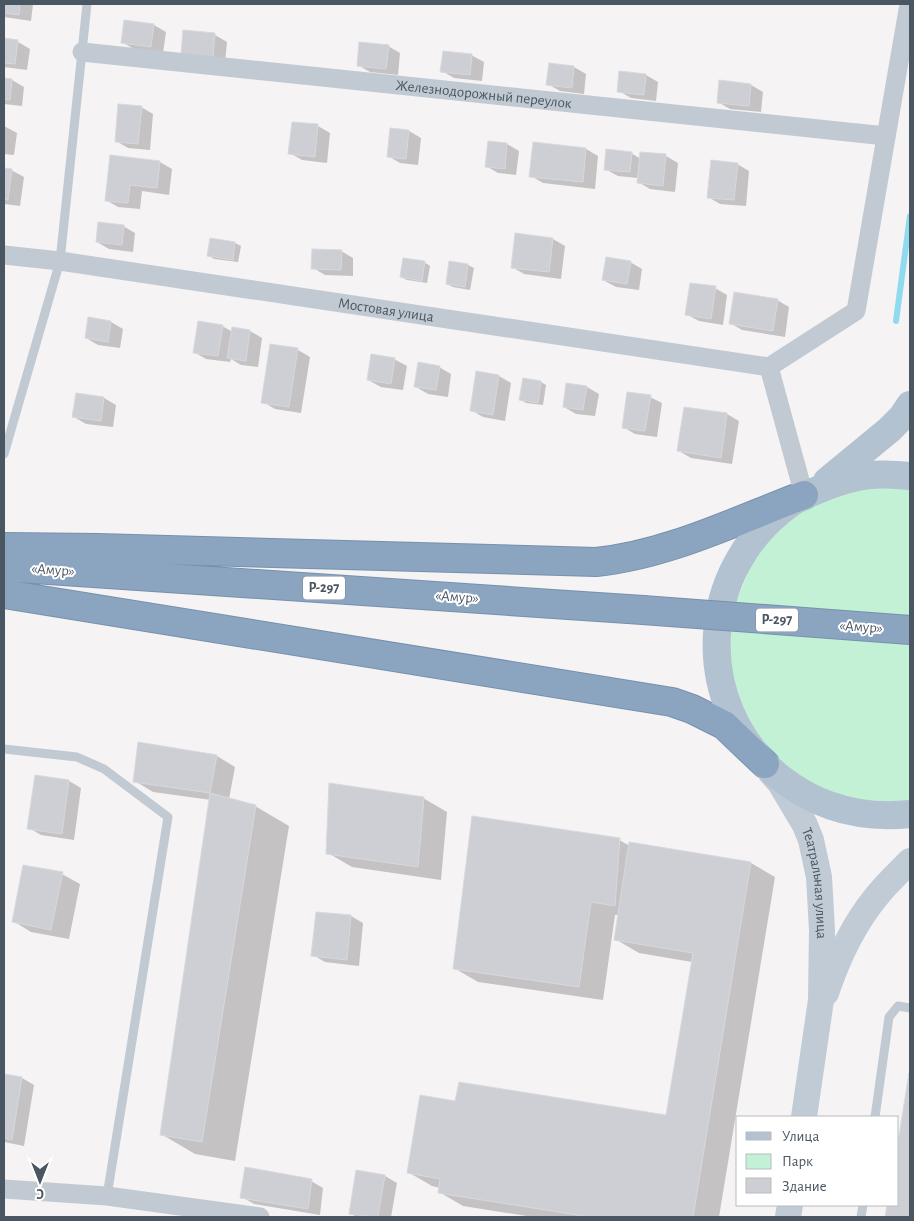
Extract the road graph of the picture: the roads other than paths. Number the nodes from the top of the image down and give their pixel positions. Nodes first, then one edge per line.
1 (87, 4) edge
2 (909, 4) edge
3 (82, 52) junction
4 (886, 136) junction
5 (4, 255) edge
6 (60, 261) junction
7 (769, 367) junction
8 (910, 405) edge
9 (4, 454) edge
10 (910, 476) edge
11 (804, 495) junction
12 (4, 547) edge
13 (4, 567) edge
14 (4, 594) edge
15 (910, 630) edge
16 (4, 749) edge
17 (764, 764) junction
18 (910, 814) edge
19 (910, 861) edge
20 (910, 1008) edge
21 (820, 1015) junction
22 (804, 1116) edge
23 (875, 1116) edge
24 (4, 1189) edge
25 (107, 1196) junction
26 (260, 1217) edge

1 - 3 lane
2 - 4 street
3 - 4 street, Железнодорожный переулок
3 - 6 lane
4 - 7 street
5 - 6 street, Мостовая улица
6 - 7 street, Мостовая улица
6 - 9 lane
7 - 11 street
8 - 11 main road
10 - 11 main road
11 - 12 highway
11 - 17 main road
13 - 15 highway, «Амур» / Р-297, bridge
14 - 17 highway
16 - 25 lane
17 - 18 main road
17 - 21 main road, Театральная улица
19 - 21 main road, Театральная улица
20 - 23 lane
21 - 22 main road, Театральная улица
24 - 25 street
25 - 26 street

